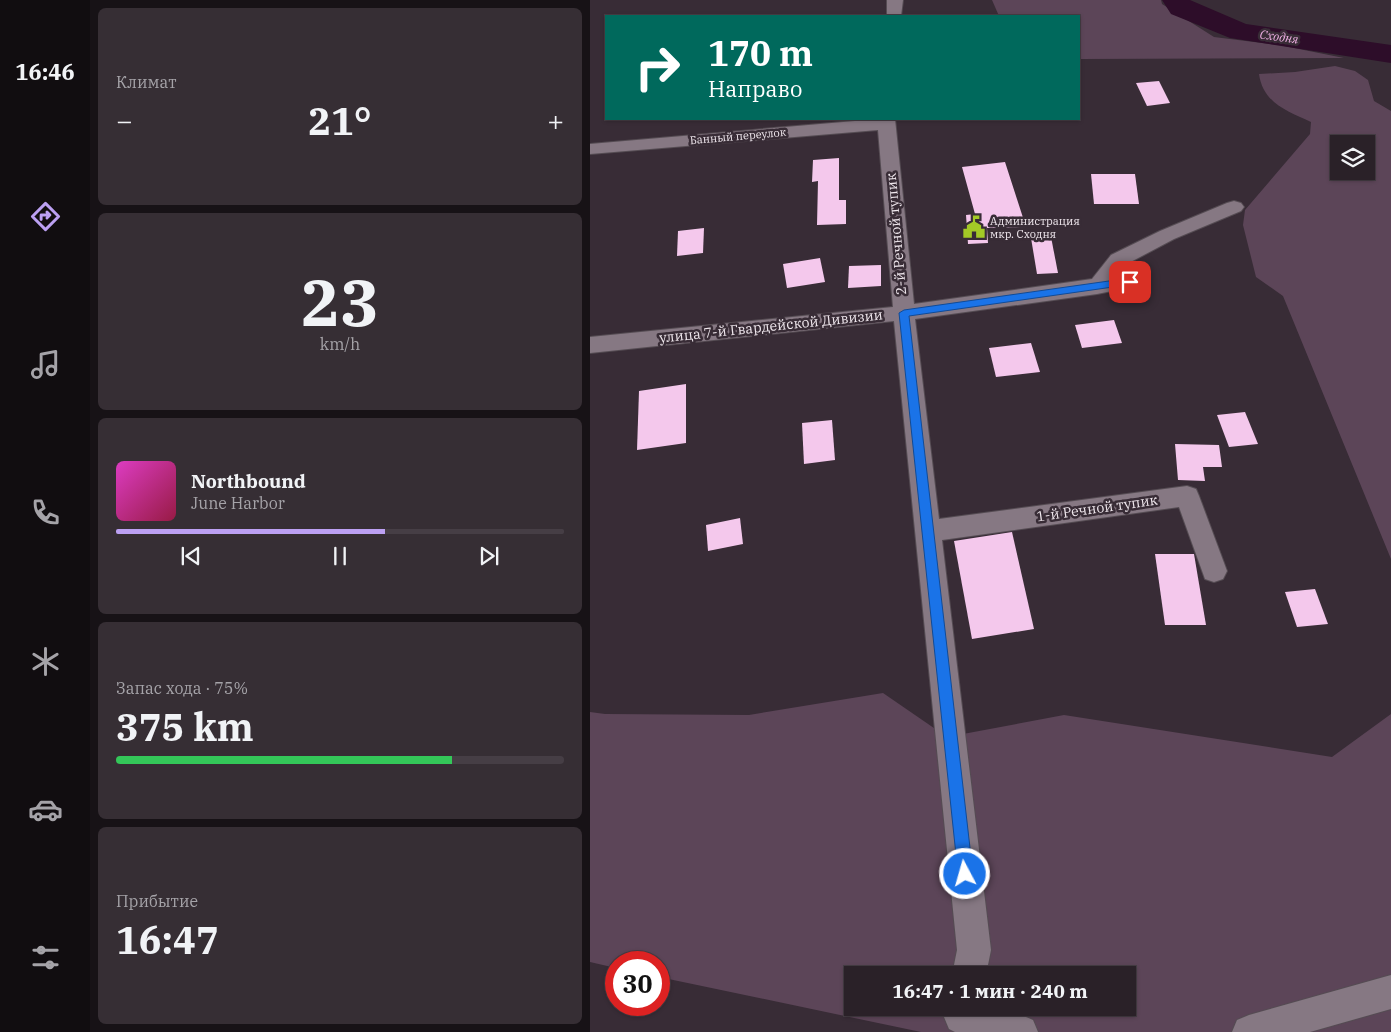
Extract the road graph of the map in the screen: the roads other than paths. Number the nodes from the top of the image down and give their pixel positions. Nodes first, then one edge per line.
1 (895, 0) edge
2 (894, 15) edge
3 (886, 121) edge
4 (590, 149) edge
5 (1234, 207) dead end
6 (1130, 282) dead end
7 (1097, 287) junction
8 (904, 313) junction
9 (590, 345) edge
10 (928, 531) junction
11 (1214, 571) dead end
12 (971, 966) edge
13 (1391, 992) edge
14 (961, 1019) edge
15 (1021, 1032) edge
16 (1249, 1032) edge

1 - 2 street
3 - 4 street, Банный переулок
3 - 8 street, 2-й Речной тупик
5 - 7 street
6 - 7 street, улица 7-й Гвардейской Дивизии
7 - 8 street, улица 7-й Гвардейской Дивизии
8 - 9 street, улица 7-й Гвардейской Дивизии
8 - 10 street, 2-й Речной тупик
10 - 11 street, 1-й Речной тупик
10 - 12 street, 2-й Речной тупик
13 - 16 street
14 - 15 street

